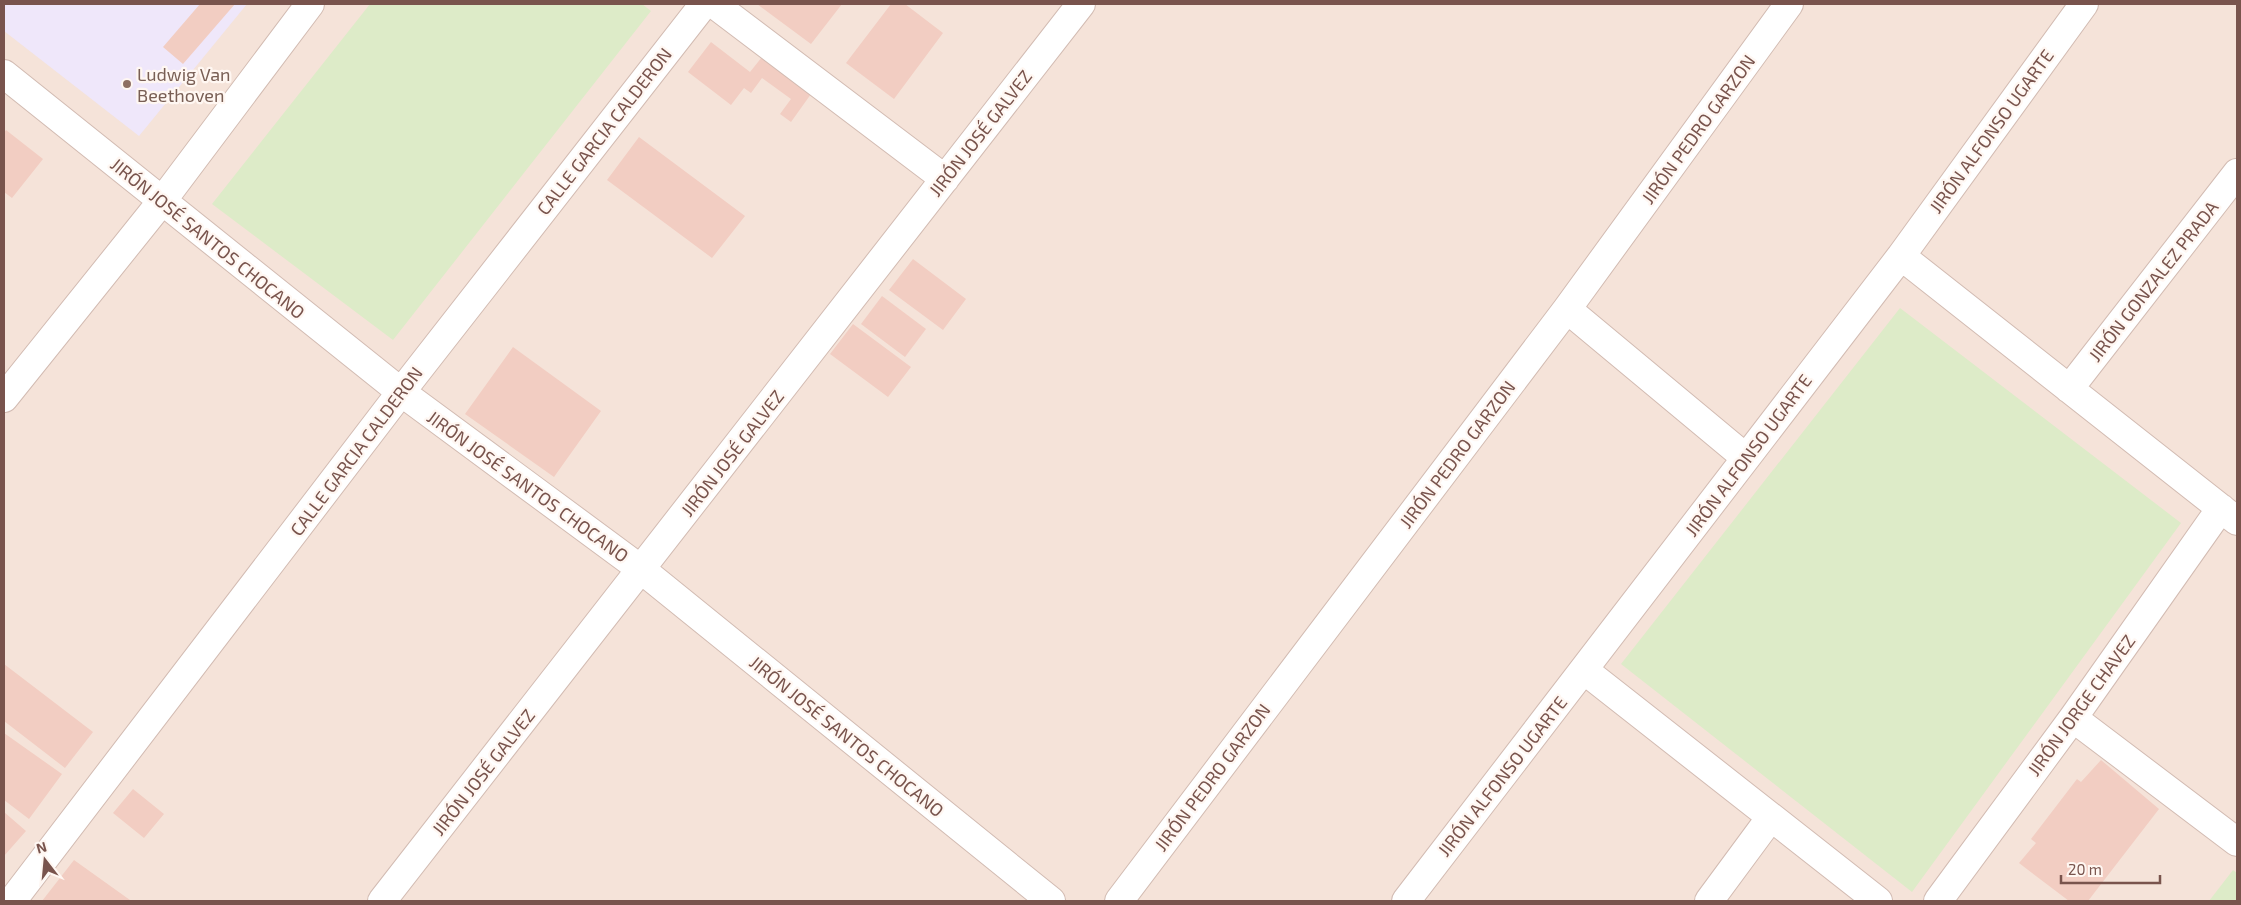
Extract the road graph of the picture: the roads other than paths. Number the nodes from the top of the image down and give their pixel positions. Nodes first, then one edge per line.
1 (310, 4) edge
2 (704, 4) edge
3 (714, 4) edge
4 (1081, 4) edge
5 (1789, 4) edge
6 (2084, 4) edge
7 (4, 74) edge
8 (2237, 173) edge
9 (944, 179) junction
10 (162, 200) junction
11 (1901, 256) junction
12 (1567, 309) junction
13 (2069, 389) junction
14 (400, 392) junction
15 (4, 398) edge
16 (1746, 458) junction
17 (2229, 514) edge
18 (642, 570) junction
19 (1584, 670) junction
20 (2073, 718) junction
21 (1771, 817) junction
22 (2237, 842) edge
23 (12, 901) edge
24 (382, 901) edge
25 (1051, 901) edge
26 (1119, 901) edge
27 (1406, 901) edge
28 (1709, 901) edge
29 (1878, 901) edge
30 (1938, 901) edge

1 - 10 street
2 - 14 street, CALLE GARCIA CALDERON
3 - 9 street
4 - 9 street, JIRÓN JOSÉ GALVEZ
5 - 12 street, JIRÓN PEDRO GARZON
6 - 11 street, JIRÓN ALFONSO UGARTE
7 - 10 street, JIRÓN JOSÉ SANTOS CHOCANO
8 - 13 street, JIRÓN GONZALEZ PRADA
9 - 18 street, JIRÓN JOSÉ GALVEZ
10 - 14 street, JIRÓN JOSÉ SANTOS CHOCANO
10 - 15 street
11 - 13 street
11 - 16 street, JIRÓN ALFONSO UGARTE
12 - 16 street
12 - 26 street, JIRÓN PEDRO GARZON
13 - 17 street
14 - 18 street, JIRÓN JOSÉ SANTOS CHOCANO
14 - 23 street, CALLE GARCIA CALDERON
16 - 19 street, JIRÓN ALFONSO UGARTE
17 - 20 street, JIRÓN JORGE CHAVEZ
18 - 24 street, JIRÓN JOSÉ GALVEZ
18 - 25 street, JIRÓN JOSÉ SANTOS CHOCANO
19 - 21 street
19 - 27 street, JIRÓN ALFONSO UGARTE
20 - 22 street
20 - 30 street, JIRÓN JORGE CHAVEZ
21 - 28 street
21 - 29 street

